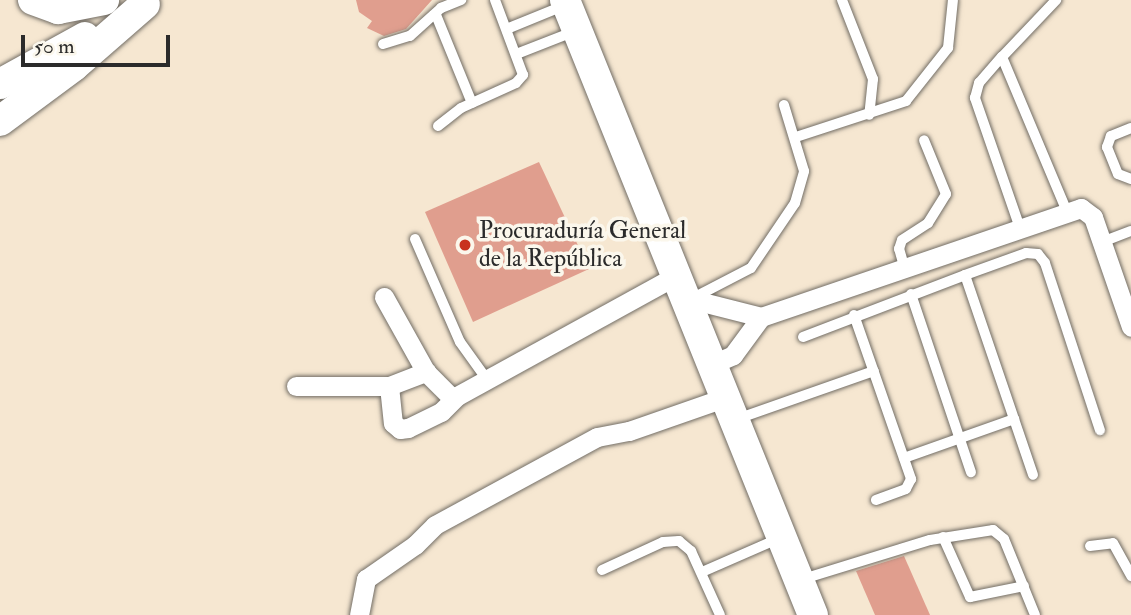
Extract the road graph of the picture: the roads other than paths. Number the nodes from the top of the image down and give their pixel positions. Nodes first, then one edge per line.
1 (33, 0) edge
2 (104, 0) edge
3 (461, 0) edge
4 (495, 0) edge
5 (842, 0) edge
6 (953, 0) edge
7 (1056, 0) edge
8 (148, 2) edge
9 (569, 12) edge
10 (436, 15) junction
11 (509, 29) junction
12 (383, 44) dead end
13 (519, 53) junction
14 (1002, 57) junction
15 (0, 84) edge
16 (472, 103) junction
17 (784, 105) dead end
18 (869, 115) junction
19 (0, 121) edge
20 (438, 126) dead end
21 (1131, 128) edge
22 (796, 137) junction
23 (924, 140) dead end
24 (1131, 179) edge
25 (1067, 212) junction
26 (1020, 228) junction
27 (1131, 231) edge
28 (415, 239) dead end
29 (1102, 242) junction
30 (904, 266) junction
31 (965, 275) junction
32 (911, 294) junction
33 (683, 295) junction
34 (384, 297) dead end
35 (854, 315) junction
36 (761, 317) junction
37 (1131, 327) edge
38 (803, 337) dead end
39 (710, 365) junction
40 (874, 371) junction
41 (426, 372) junction
42 (489, 382) junction
43 (296, 386) dead end
44 (389, 386) junction
45 (453, 399) junction
46 (729, 409) junction
47 (1014, 419) junction
48 (1100, 430) dead end
49 (961, 438) junction
50 (904, 458) junction
51 (971, 472) dead end
52 (1033, 475) dead end
53 (876, 500) dead end
54 (943, 537) junction
55 (781, 538) junction
56 (1090, 547) dead end
57 (602, 570) dead end
58 (702, 572) junction
59 (1131, 576) edge
60 (799, 580) junction
61 (1024, 586) junction
62 (359, 615) edge
63 (720, 615) edge
64 (813, 615) edge
65 (1035, 615) edge

1 - 2 main road
3 - 10 lane
4 - 11 lane
5 - 18 lane
6 - 18 lane
7 - 14 lane
8 - 15 main road
8 - 19 main road
9 - 11 lane
9 - 13 lane
9 - 33 main road
10 - 12 lane
10 - 16 lane
11 - 13 lane
13 - 16 lane
14 - 25 lane
14 - 26 lane
16 - 20 lane
17 - 22 lane
18 - 22 lane
21 - 24 lane
22 - 33 lane
23 - 30 lane
25 - 26 street
25 - 29 street
26 - 30 street
27 - 29 lane
28 - 42 lane
29 - 37 street
30 - 36 street
31 - 32 lane
31 - 47 lane
31 - 48 lane
32 - 35 lane
32 - 49 lane
33 - 36 street
33 - 39 main road
33 - 42 street
34 - 41 street
35 - 38 lane
35 - 40 lane
36 - 39 street
39 - 46 main road
40 - 46 lane
40 - 50 lane
41 - 44 street
41 - 45 street
42 - 45 street
43 - 44 street
44 - 45 street
46 - 55 main road
46 - 62 street
47 - 49 lane
47 - 52 lane
49 - 50 lane
49 - 51 lane
50 - 53 lane
54 - 60 lane
54 - 61 lane
54 - 61 lane
55 - 58 lane
55 - 60 main road
56 - 59 lane
57 - 58 lane
58 - 63 lane
60 - 64 main road
61 - 65 lane

